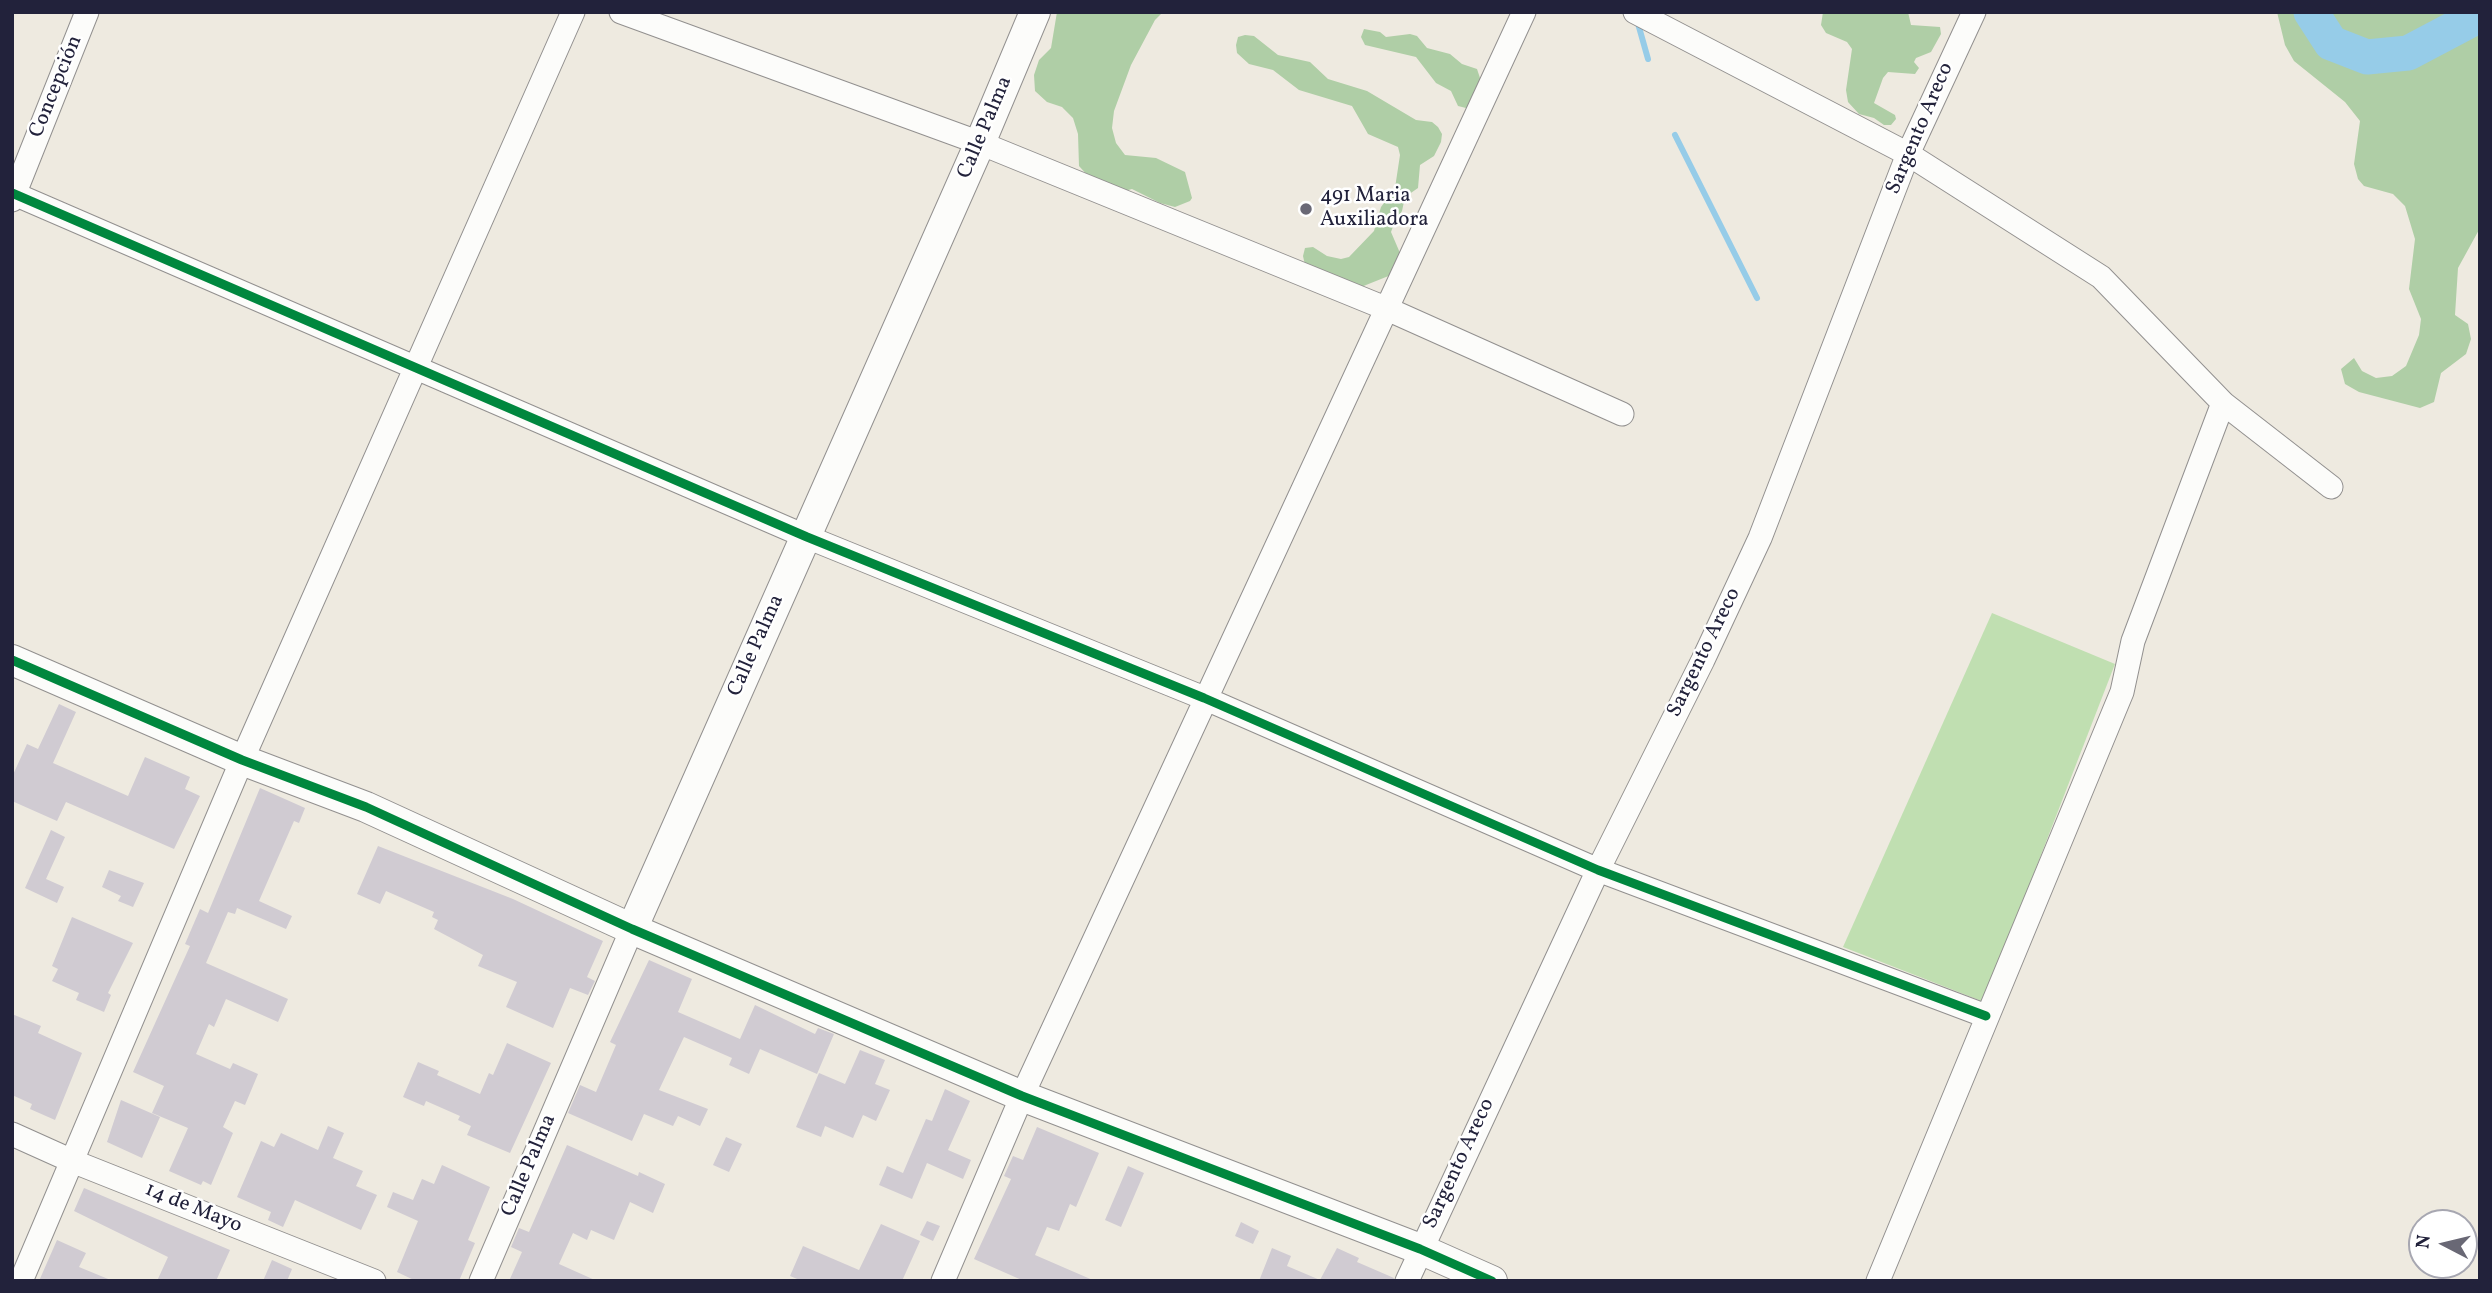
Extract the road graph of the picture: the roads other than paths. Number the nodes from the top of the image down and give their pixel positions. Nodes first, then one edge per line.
1 (87, 12) edge
2 (573, 12) edge
3 (621, 12) edge
4 (1035, 12) edge
5 (1524, 12) edge
6 (1974, 12) edge
7 (1643, 15) edge
8 (980, 143) junction
9 (1908, 154) junction
10 (13, 196) edge
11 (1385, 307) junction
12 (415, 368) junction
13 (2223, 403) junction
14 (1622, 414) dead end
15 (2331, 487) dead end
16 (807, 537) junction
17 (12, 660) edge
18 (1204, 698) junction
19 (242, 760) junction
20 (1598, 870) junction
21 (632, 929) junction
22 (1986, 1016) junction
23 (1022, 1096) junction
24 (12, 1135) edge
25 (72, 1161) junction
26 (1420, 1249) junction
27 (21, 1281) edge
28 (374, 1281) edge
29 (481, 1281) edge
30 (943, 1281) edge
31 (1406, 1281) edge
32 (1492, 1281) edge
33 (1878, 1281) edge

1 - 10 street, Concepción
2 - 12 street
3 - 8 street
4 - 8 street, Calle Palma
5 - 11 street
6 - 9 street, Sargento Areco
7 - 9 street
8 - 11 street
8 - 16 street, Calle Palma
9 - 13 street
9 - 20 street, Sargento Areco
10 - 12 street
11 - 14 street
11 - 18 street
12 - 16 street
12 - 19 street
13 - 15 street
13 - 22 street
16 - 18 street
16 - 21 street, Calle Palma
17 - 19 street
18 - 20 street
18 - 23 street
19 - 21 street
19 - 25 street
20 - 22 street
20 - 26 street, Sargento Areco
21 - 23 street
21 - 29 street, Calle Palma
22 - 33 street
23 - 26 street
23 - 30 street
24 - 25 street, 14 de Mayo
25 - 27 street
25 - 28 street, 14 de Mayo
26 - 31 street, Sargento Areco
26 - 32 street

